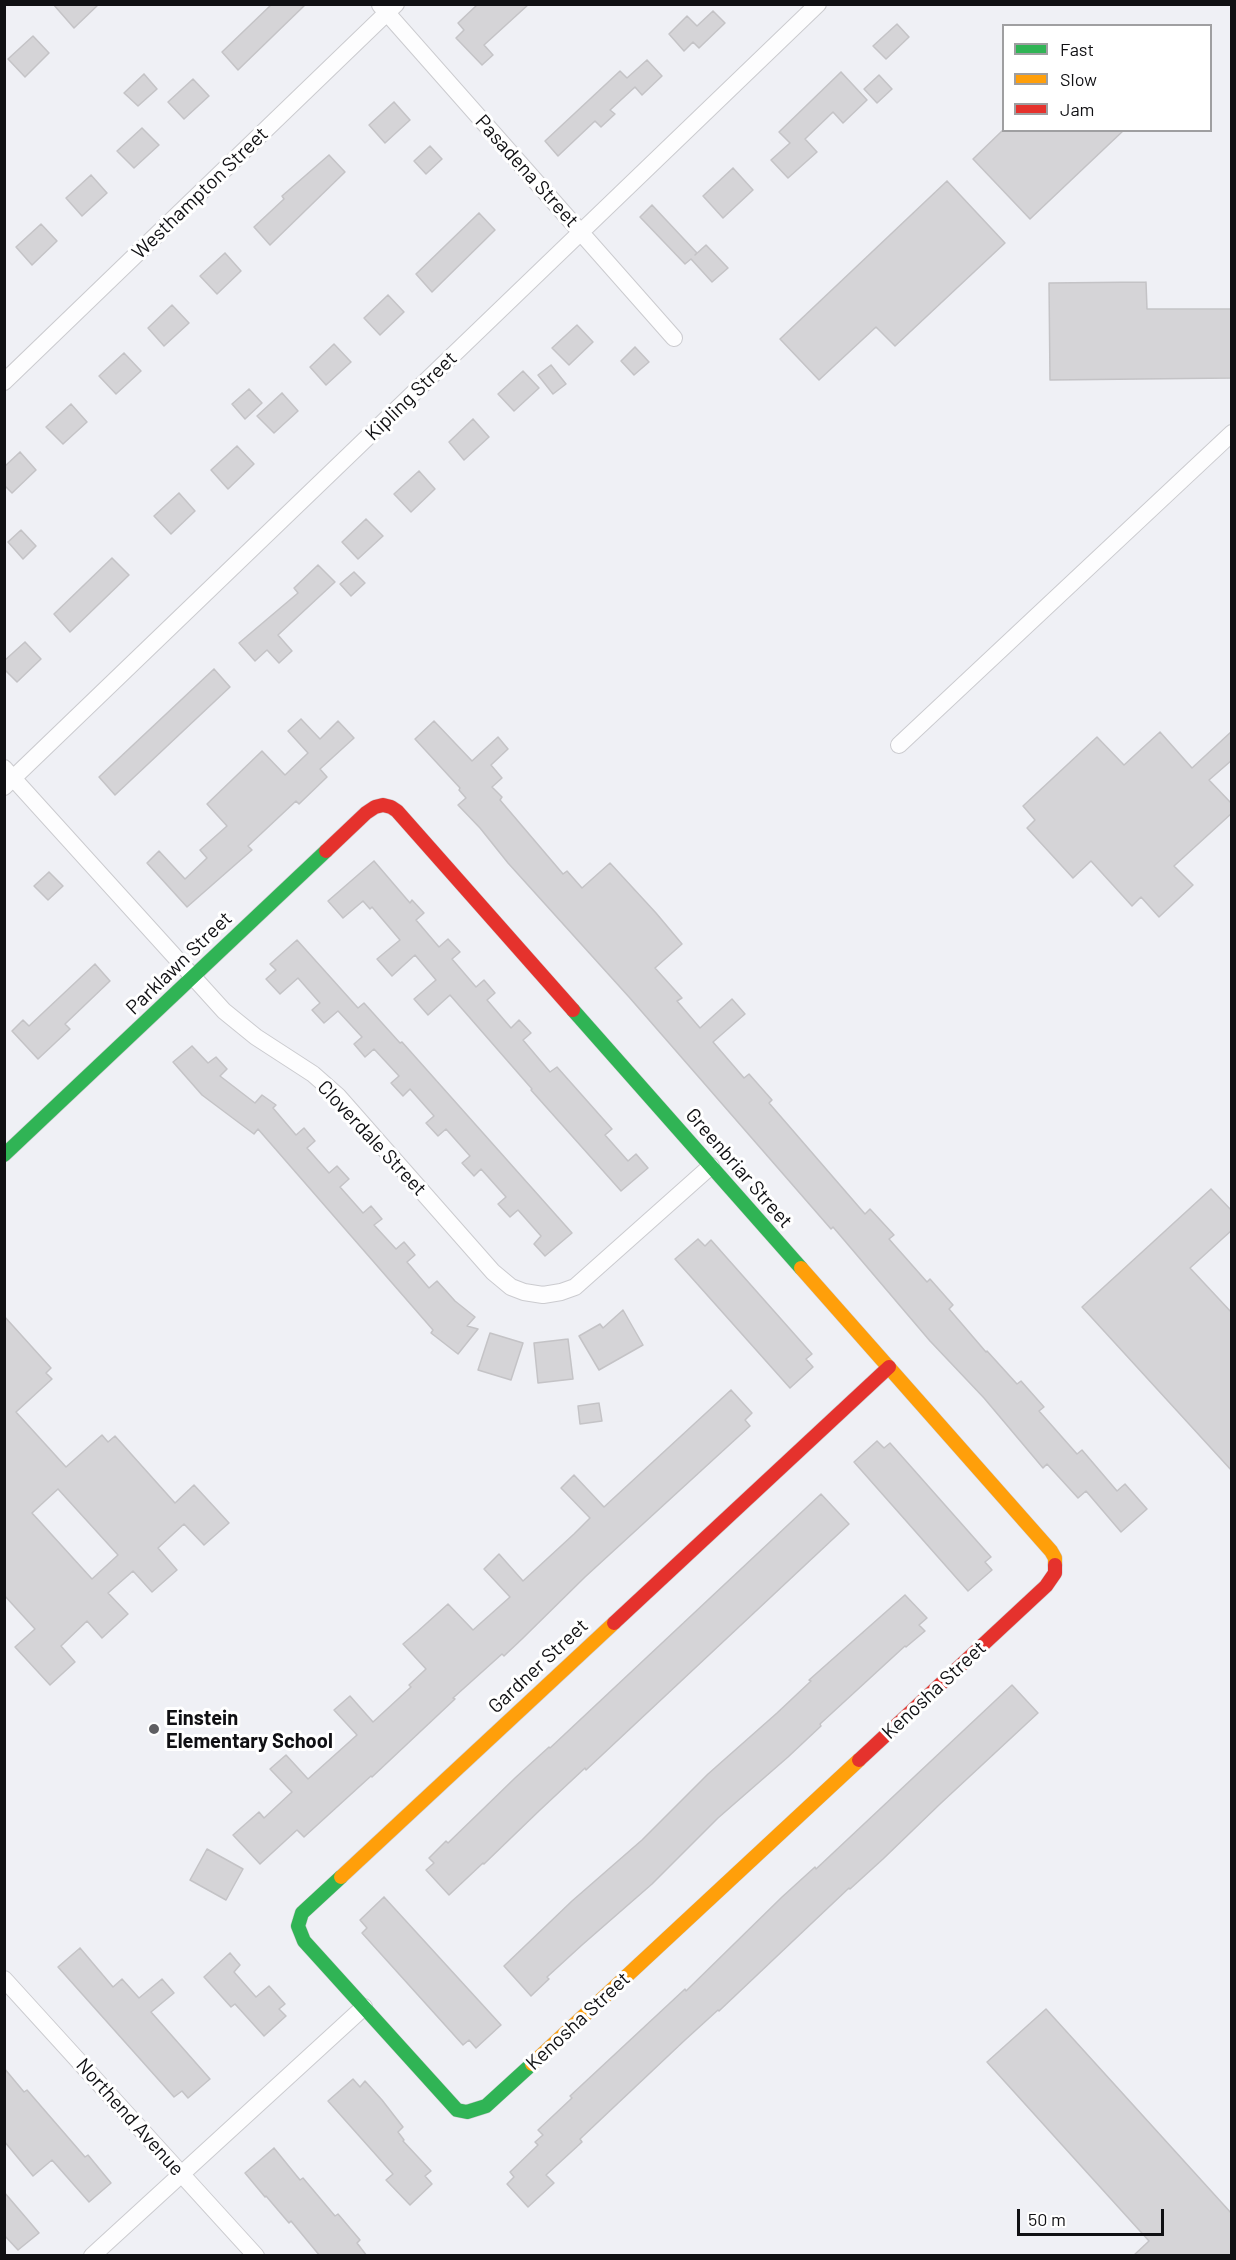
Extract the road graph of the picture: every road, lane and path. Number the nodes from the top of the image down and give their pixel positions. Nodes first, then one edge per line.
1 (818, 4) edge
2 (387, 7) edge
3 (581, 232) junction
4 (674, 338) dead end
5 (4, 382) edge
6 (1232, 433) edge
7 (899, 745) dead end
8 (8, 778) edge
9 (383, 805) joint
10 (192, 977) junction
11 (4, 1155) edge
12 (711, 1166) junction
13 (888, 1367) junction
14 (1056, 1565) joint
15 (4, 1978) edge
16 (364, 2007) junction
17 (181, 2173) junction
18 (92, 2256) edge
19 (256, 2256) edge

1 - 3 street, Kipling Street
2 - 3 street, Pasadena Street
2 - 5 street, Westhampton Street
3 - 4 street, Pasadena Street
3 - 8 street, Kipling Street
6 - 7 street
8 - 10 street, Cloverdale Street
9 - 10 street, Parklawn Street
9 - 12 street, Greenbriar Street
10 - 11 street, Parklawn Street
10 - 12 street, Cloverdale Street
12 - 13 street, Greenbriar Street
13 - 14 street, Greenbriar Street
13 - 16 street, Gardner Street
14 - 16 street, Kenosha Street
15 - 17 street, Northend Avenue
16 - 17 street
17 - 18 street
17 - 19 street, Northend Avenue

